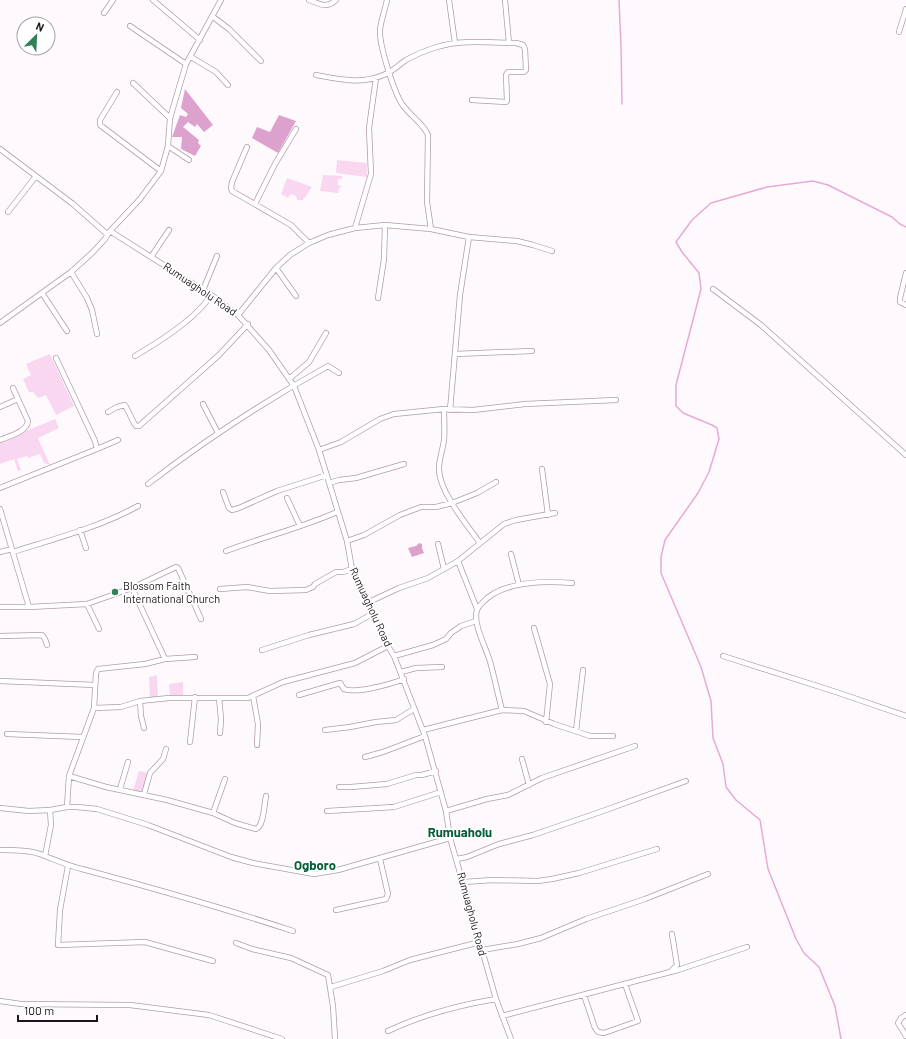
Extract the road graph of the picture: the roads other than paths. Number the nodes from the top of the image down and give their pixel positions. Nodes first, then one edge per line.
1 (113, 0) edge
2 (153, 0) edge
3 (221, 0) edge
4 (310, 0) edge
5 (336, 0) edge
6 (387, 0) edge
7 (449, 0) edge
8 (505, 0) edge
9 (906, 9) edge
10 (104, 13) dead end
11 (212, 16) junction
12 (130, 26) dead end
13 (899, 32) dead end
14 (200, 40) junction
15 (455, 43) junction
16 (509, 43) junction
17 (190, 57) junction
18 (260, 61) dead end
19 (186, 64) junction
20 (389, 72) junction
21 (316, 75) dead end
22 (376, 78) junction
23 (133, 83) dead end
24 (228, 85) dead end
25 (117, 92) dead end
26 (472, 100) dead end
27 (170, 118) junction
28 (296, 129) dead end
29 (168, 146) junction
30 (248, 147) dead end
31 (0, 149) edge
32 (189, 160) dead end
33 (161, 171) junction
34 (36, 176) junction
35 (255, 204) junction
36 (8, 212) dead end
37 (385, 225) junction
38 (355, 228) junction
39 (431, 229) junction
40 (169, 230) dead end
41 (108, 232) junction
42 (469, 236) junction
43 (309, 243) junction
44 (552, 251) dead end
45 (217, 256) dead end
46 (151, 257) junction
47 (276, 268) junction
48 (71, 272) junction
49 (906, 272) edge
50 (713, 289) dead end
51 (203, 290) junction
52 (42, 293) junction
53 (211, 295) junction
54 (296, 296) dead end
55 (378, 298) dead end
56 (906, 305) edge
57 (238, 314) junction
58 (0, 324) edge
59 (248, 324) junction
60 (67, 331) dead end
61 (326, 333) dead end
62 (97, 334) dead end
63 (532, 351) dead end
64 (455, 354) junction
65 (135, 356) dead end
66 (56, 358) dead end
67 (339, 373) dead end
68 (289, 379) junction
69 (294, 386) junction
70 (13, 388) dead end
71 (18, 399) junction
72 (616, 400) dead end
73 (203, 404) dead end
74 (0, 407) edge
75 (447, 409) junction
76 (108, 412) dead end
77 (218, 433) junction
78 (0, 440) edge
79 (118, 440) dead end
80 (97, 449) junction
81 (319, 450) junction
82 (906, 455) edge
83 (404, 464) dead end
84 (542, 469) dead end
85 (327, 475) junction
86 (496, 482) dead end
87 (329, 483) junction
88 (148, 484) dead end
89 (0, 488) edge
90 (223, 492) dead end
91 (287, 498) dead end
92 (452, 503) junction
93 (138, 506) dead end
94 (0, 509) edge
95 (337, 512) junction
96 (555, 513) dead end
97 (548, 515) junction
98 (1, 516) edge
99 (300, 526) junction
100 (80, 530) junction
101 (347, 541) junction
102 (480, 543) junction
103 (438, 544) dead end
104 (86, 548) dead end
105 (12, 550) junction
106 (226, 551) dead end
107 (0, 552) edge
108 (511, 554) dead end
109 (458, 561) junction
110 (352, 569) junction
111 (444, 569) junction
112 (572, 583) dead end
113 (519, 585) junction
114 (132, 588) junction
115 (220, 589) dead end
116 (367, 603) junction
117 (87, 604) junction
118 (0, 607) edge
119 (29, 607) junction
120 (477, 609) junction
121 (372, 614) junction
122 (201, 618) dead end
123 (476, 621) junction
124 (534, 628) dead end
125 (99, 629) dead end
126 (0, 636) edge
127 (47, 645) dead end
128 (388, 646) junction
129 (262, 650) dead end
130 (394, 656) junction
131 (723, 656) dead end
132 (195, 657) dead end
133 (165, 659) junction
134 (442, 667) dead end
135 (583, 670) dead end
136 (401, 672) junction
137 (404, 679) junction
138 (0, 681) edge
139 (95, 685) junction
140 (299, 695) dead end
141 (253, 696) junction
142 (195, 697) junction
143 (219, 698) junction
144 (140, 701) junction
145 (94, 708) junction
146 (414, 709) junction
147 (502, 710) junction
148 (906, 716) edge
149 (546, 722) junction
150 (144, 728) dead end
151 (325, 730) dead end
152 (423, 730) junction
153 (576, 731) junction
154 (220, 733) dead end
155 (7, 734) dead end
156 (425, 736) junction
157 (612, 736) dead end
158 (82, 737) junction
159 (190, 742) dead end
160 (257, 745) dead end
161 (635, 746) dead end
162 (166, 749) dead end
163 (365, 757) dead end
164 (522, 759) dead end
165 (128, 762) dead end
166 (436, 771) junction
167 (68, 776) junction
168 (225, 778) dead end
169 (686, 781) dead end
170 (529, 785) junction
171 (339, 787) dead end
172 (120, 789) junction
173 (441, 792) junction
174 (144, 794) junction
175 (266, 796) dead end
176 (67, 806) junction
177 (0, 808) edge
178 (50, 810) junction
179 (327, 811) dead end
180 (446, 811) junction
181 (213, 813) junction
182 (450, 838) junction
183 (657, 849) dead end
184 (0, 850) edge
185 (45, 856) junction
186 (380, 859) junction
187 (457, 859) junction
188 (68, 866) junction
189 (708, 874) dead end
190 (464, 882) junction
191 (336, 910) dead end
192 (293, 931) dead end
193 (672, 934) dead end
194 (480, 942) junction
195 (236, 943) dead end
196 (747, 946) dead end
197 (482, 950) junction
198 (213, 962) dead end
199 (668, 973) junction
200 (625, 984) junction
201 (330, 987) junction
202 (584, 994) junction
203 (496, 999) junction
204 (0, 1001) edge
205 (906, 1015) edge
206 (502, 1016) junction
207 (388, 1031) dead end
208 (906, 1036) edge
209 (282, 1039) edge
210 (335, 1039) edge
211 (511, 1039) edge

1 - 10 street
2 - 14 street
3 - 11 street
4 - 5 street
6 - 20 street
7 - 15 street
8 - 16 street
9 - 13 street
11 - 14 street
11 - 18 street
12 - 19 street
14 - 17 street
15 - 16 street
15 - 20 street
16 - 26 street
17 - 19 street
17 - 24 street
19 - 27 street
20 - 22 street
20 - 39 street
21 - 22 street
22 - 38 street
23 - 27 street
25 - 33 street
27 - 29 street
28 - 35 street
29 - 32 street
29 - 33 street
30 - 35 street
31 - 34 street, Rumuagholu Road
33 - 41 street
34 - 36 street
34 - 41 street, Rumuagholu Road
35 - 43 street
37 - 38 street
37 - 39 street
37 - 55 street
38 - 43 street
39 - 42 street
40 - 46 street
41 - 46 street, Rumuagholu Road
41 - 48 street
42 - 44 street
42 - 64 street
43 - 47 street
45 - 51 street
46 - 51 street, Rumuagholu Road
47 - 54 street
47 - 57 street
48 - 52 street
48 - 62 street
49 - 56 street
50 - 82 street
51 - 53 street, Rumuagholu Road
52 - 58 street
52 - 60 street
53 - 57 street, Rumuagholu Road
53 - 65 street
57 - 59 street, Rumuagholu Road
59 - 68 street, Rumuagholu Road
59 - 76 street
61 - 68 street
63 - 64 street
64 - 75 street
66 - 80 street
67 - 69 street
68 - 69 street, Rumuagholu Road
69 - 77 street
69 - 81 street, Rumuagholu Road
70 - 71 street
71 - 74 street
71 - 78 street
72 - 75 street
73 - 77 street
75 - 81 street
75 - 92 street
77 - 88 street
79 - 80 street
80 - 89 street
81 - 85 street, Rumuagholu Road
83 - 87 street
84 - 97 street
85 - 87 street, Rumuagholu Road
85 - 90 street
86 - 92 street
87 - 95 street, Rumuagholu Road
91 - 99 street
92 - 101 street
92 - 102 street
93 - 100 street
94 - 98 street
95 - 99 street
95 - 101 street, Rumuagholu Road
96 - 97 street
97 - 102 street
98 - 105 street
99 - 106 street
100 - 104 street
100 - 105 street
101 - 110 street, Rumuagholu Road
102 - 109 street
103 - 111 street
105 - 107 street
105 - 119 street
108 - 113 street
109 - 111 street
109 - 120 street
110 - 115 street
110 - 116 street, Rumuagholu Road
111 - 116 street
112 - 113 street
113 - 120 street
114 - 117 street
114 - 122 street
114 - 133 street
116 - 121 street, Rumuagholu Road
117 - 119 street
117 - 125 street
118 - 119 street
120 - 123 street
121 - 128 street, Rumuagholu Road
121 - 129 street
123 - 130 street
123 - 147 street
124 - 149 street
126 - 127 street
128 - 130 street, Rumuagholu Road
128 - 141 street
130 - 136 street, Rumuagholu Road
131 - 148 street
132 - 133 street
133 - 139 street
134 - 136 street
135 - 153 street
136 - 137 street, Rumuagholu Road
137 - 140 street
137 - 146 street, Rumuagholu Road
138 - 139 street
139 - 145 street
141 - 143 street
141 - 160 street
142 - 143 street
142 - 144 street
142 - 159 street
143 - 154 street
144 - 145 street
144 - 150 street
145 - 158 street
146 - 151 street
146 - 152 street, Rumuagholu Road
147 - 149 street
147 - 152 street
149 - 153 street
152 - 156 street, Rumuagholu Road
153 - 157 street
155 - 158 street
156 - 163 street
156 - 166 street, Rumuagholu Road
158 - 167 street
161 - 170 street
162 - 174 street
164 - 170 street
165 - 172 street
166 - 171 street
166 - 173 street, Rumuagholu Road
167 - 172 street
167 - 176 street
168 - 181 street
169 - 187 street
170 - 180 street
172 - 174 street
173 - 179 street
173 - 180 street, Rumuagholu Road
174 - 181 street
175 - 181 street
176 - 178 street
176 - 186 street
177 - 178 street
178 - 185 street
180 - 182 street, Rumuagholu Road
182 - 186 street
182 - 187 street, Rumuagholu Road
183 - 190 street
184 - 185 street
185 - 188 street
186 - 191 street
187 - 190 street, Rumuagholu Road
188 - 192 street
188 - 198 street
189 - 197 street
190 - 194 street, Rumuagholu Road
193 - 199 street
194 - 197 street, Rumuagholu Road
194 - 201 street
195 - 201 street
196 - 199 street
197 - 203 street, Rumuagholu Road
199 - 200 street
200 - 202 street
200 - 202 street
201 - 210 street
202 - 206 street
203 - 206 street, Rumuagholu Road
203 - 207 street
204 - 209 street
205 - 208 street
206 - 211 street, Rumuagholu Road

